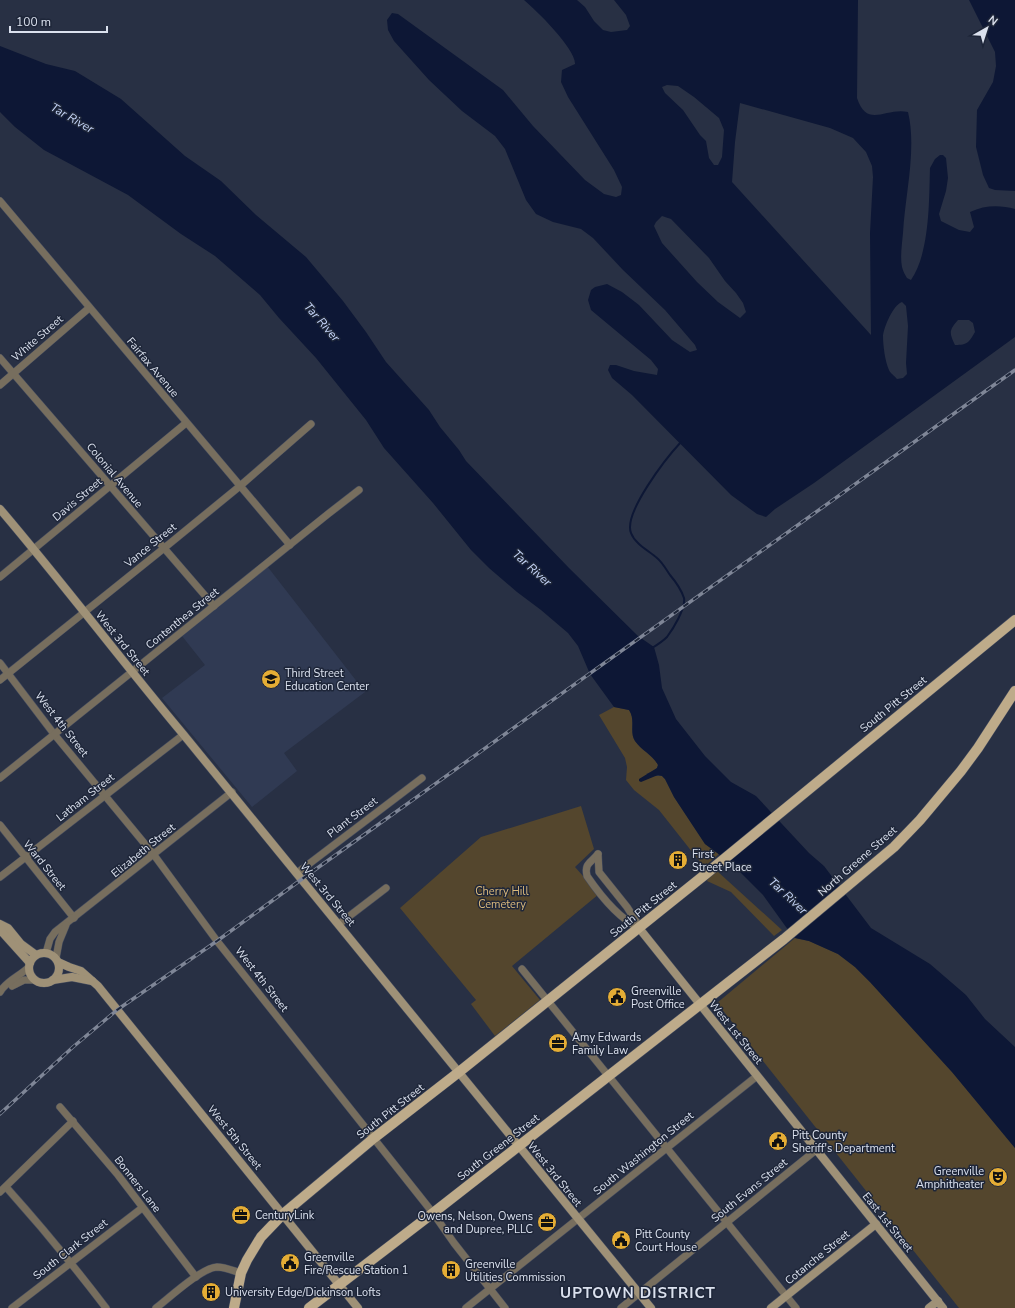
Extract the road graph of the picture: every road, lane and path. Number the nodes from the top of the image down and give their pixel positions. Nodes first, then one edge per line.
1 (0, 201) edge
2 (89, 308) junction
3 (0, 358) edge
4 (13, 374) junction
5 (0, 385) edge
6 (186, 423) junction
7 (311, 424) dead end
8 (110, 486) junction
9 (240, 486) junction
10 (359, 490) dead end
11 (0, 509) edge
12 (290, 545) junction
13 (34, 549) junction
14 (163, 549) junction
15 (0, 577) edge
16 (214, 606) junction
17 (84, 613) junction
18 (1015, 620) edge
19 (0, 663) edge
20 (132, 672) junction
21 (8, 673) junction
22 (0, 680) edge
23 (1015, 691) edge
24 (54, 734) junction
25 (183, 735) junction
26 (0, 778) edge
27 (422, 778) dead end
28 (232, 792) junction
29 (105, 796) junction
30 (0, 825) edge
31 (154, 855) junction
32 (25, 857) junction
33 (587, 869) junction
34 (599, 870) junction
35 (297, 873) junction
36 (0, 877) edge
37 (386, 888) dead end
38 (617, 895) junction
39 (609, 903) junction
40 (74, 918) junction
41 (67, 923) junction
42 (0, 924) edge
43 (339, 924) junction
44 (0, 927) edge
45 (639, 928) junction
46 (46, 953) junction
47 (36, 955) junction
48 (57, 960) junction
49 (29, 965) junction
50 (522, 969) dead end
51 (35, 980) junction
52 (53, 980) junction
53 (93, 981) junction
54 (0, 992) edge
55 (548, 1001) junction
56 (700, 1004) junction
57 (459, 1072) junction
58 (608, 1075) junction
59 (757, 1076) junction
60 (60, 1107) dead end
61 (73, 1121) junction
62 (374, 1138) junction
63 (519, 1146) junction
64 (667, 1148) junction
65 (816, 1150) junction
66 (6, 1187) junction
67 (0, 1192) edge
68 (142, 1208) junction
69 (433, 1213) junction
70 (283, 1214) junction
71 (578, 1219) junction
72 (727, 1222) junction
73 (876, 1224) junction
74 (71, 1262) junction
75 (241, 1273) junction
76 (196, 1277) junction
77 (340, 1284) junction
78 (490, 1289) junction
79 (639, 1294) junction
80 (786, 1296) junction
81 (941, 1305) edge
82 (12, 1308) edge
83 (106, 1308) edge
84 (156, 1308) edge
85 (234, 1308) edge
86 (309, 1308) edge
87 (358, 1308) edge
88 (466, 1308) edge
89 (505, 1308) edge
90 (621, 1308) edge
91 (651, 1308) edge
92 (771, 1308) edge
93 (796, 1308) edge
94 (930, 1308) edge

1 - 2 street, Fairfax Avenue
2 - 4 street, White Street
2 - 6 street, Fairfax Avenue
3 - 4 street, Colonial Avenue
4 - 5 street, White Street
4 - 8 street, Colonial Avenue
6 - 8 street, Davis Street
6 - 9 street, Fairfax Avenue
7 - 9 street, Vance Street
8 - 13 street, Davis Street
8 - 14 street, Colonial Avenue
9 - 12 street, Fairfax Avenue
9 - 14 street, Vance Street
10 - 12 street, Contenthea Street
11 - 13 street, West 3rd Street
12 - 16 street, Contenthea Street
13 - 15 street, Davis Street
13 - 17 street, West 3rd Street
14 - 16 street, Colonial Avenue
14 - 17 street, Vance Street
16 - 20 street, Contenthea Street
17 - 20 street, West 3rd Street
17 - 21 street, Vance Street
18 - 45 main road, South Pitt Street
19 - 21 street, West 4th Street
20 - 24 street, Contenthea Street
20 - 25 street, West 3rd Street
21 - 22 street, Vance Street
21 - 24 street, West 4th Street
23 - 56 main road, North Greene Street
24 - 26 street, Contenthea Street
24 - 29 street, West 4th Street
25 - 28 street, West 3rd Street
25 - 29 street, Latham Street
27 - 35 street, Plant Street
28 - 31 street, Elizabeth Street
28 - 35 street, West 3rd Street
29 - 31 street, West 4th Street
29 - 32 street, Latham Street
30 - 32 street, Ward Street
31 - 40 street, Elizabeth Street
31 - 62 street, West 4th Street
32 - 36 street, Latham Street
32 - 40 street, Ward Street
33 - 34 street
33 - 34 street
33 - 39 street
34 - 38 street
35 - 43 street, West 3rd Street
37 - 43 street
38 - 39 street
38 - 45 street
39 - 45 street
40 - 41 street, Elizabeth Street
41 - 46 street, Elizabeth Street
41 - 48 street
42 - 47 street
43 - 57 street, West 3rd Street
44 - 49 street
45 - 55 main road, South Pitt Street
45 - 56 street, West 1st Street
46 - 47 street
46 - 48 street
47 - 49 street
48 - 52 street
48 - 53 street, West 5th Street
49 - 51 street
49 - 54 street
50 - 55 street
51 - 52 street
51 - 54 street
52 - 53 street
53 - 70 street, West 5th Street
55 - 57 main road, South Pitt Street
55 - 58 street
56 - 58 main road, South Greene Street
56 - 59 street, West 1st Street
57 - 62 main road, South Pitt Street
57 - 63 street, West 3rd Street
58 - 63 main road, South Greene Street
58 - 64 street
59 - 64 street, South Washington Street
59 - 65 street, West 1st Street
60 - 61 street, Bonners Lane
61 - 66 street
61 - 68 street, Bonners Lane
62 - 69 street, West 4th Street
62 - 70 main road, South Pitt Street
63 - 69 main road, South Greene Street
63 - 71 street, West 3rd Street
64 - 71 street, South Washington Street
64 - 72 street
65 - 72 street, South Evans Street
65 - 73 street, East 1st Street
66 - 67 street
66 - 74 street
68 - 74 street, South Clark Street
68 - 76 street, Bonners Lane
69 - 77 main road, South Greene Street
69 - 78 street, West 4th Street
70 - 75 main road, South Pitt Street
70 - 77 street, West 5th Street
71 - 78 street, South Washington Street
71 - 79 street, West 3rd Street
72 - 79 street, South Evans Street
72 - 80 street
73 - 80 street, Cotanche Street
73 - 81 street, East 1st Street
74 - 82 street, South Clark Street
74 - 83 street
75 - 76 street
75 - 85 main road, South Pitt Street
76 - 84 street
77 - 86 main road, South Greene Street
77 - 87 street, West 5th Street
78 - 88 street, South Washington Street
78 - 89 street, West 4th Street
79 - 90 street, South Evans Street
79 - 91 street, West 3rd Street
80 - 92 street, Cotanche Street
80 - 93 street
81 - 94 street

